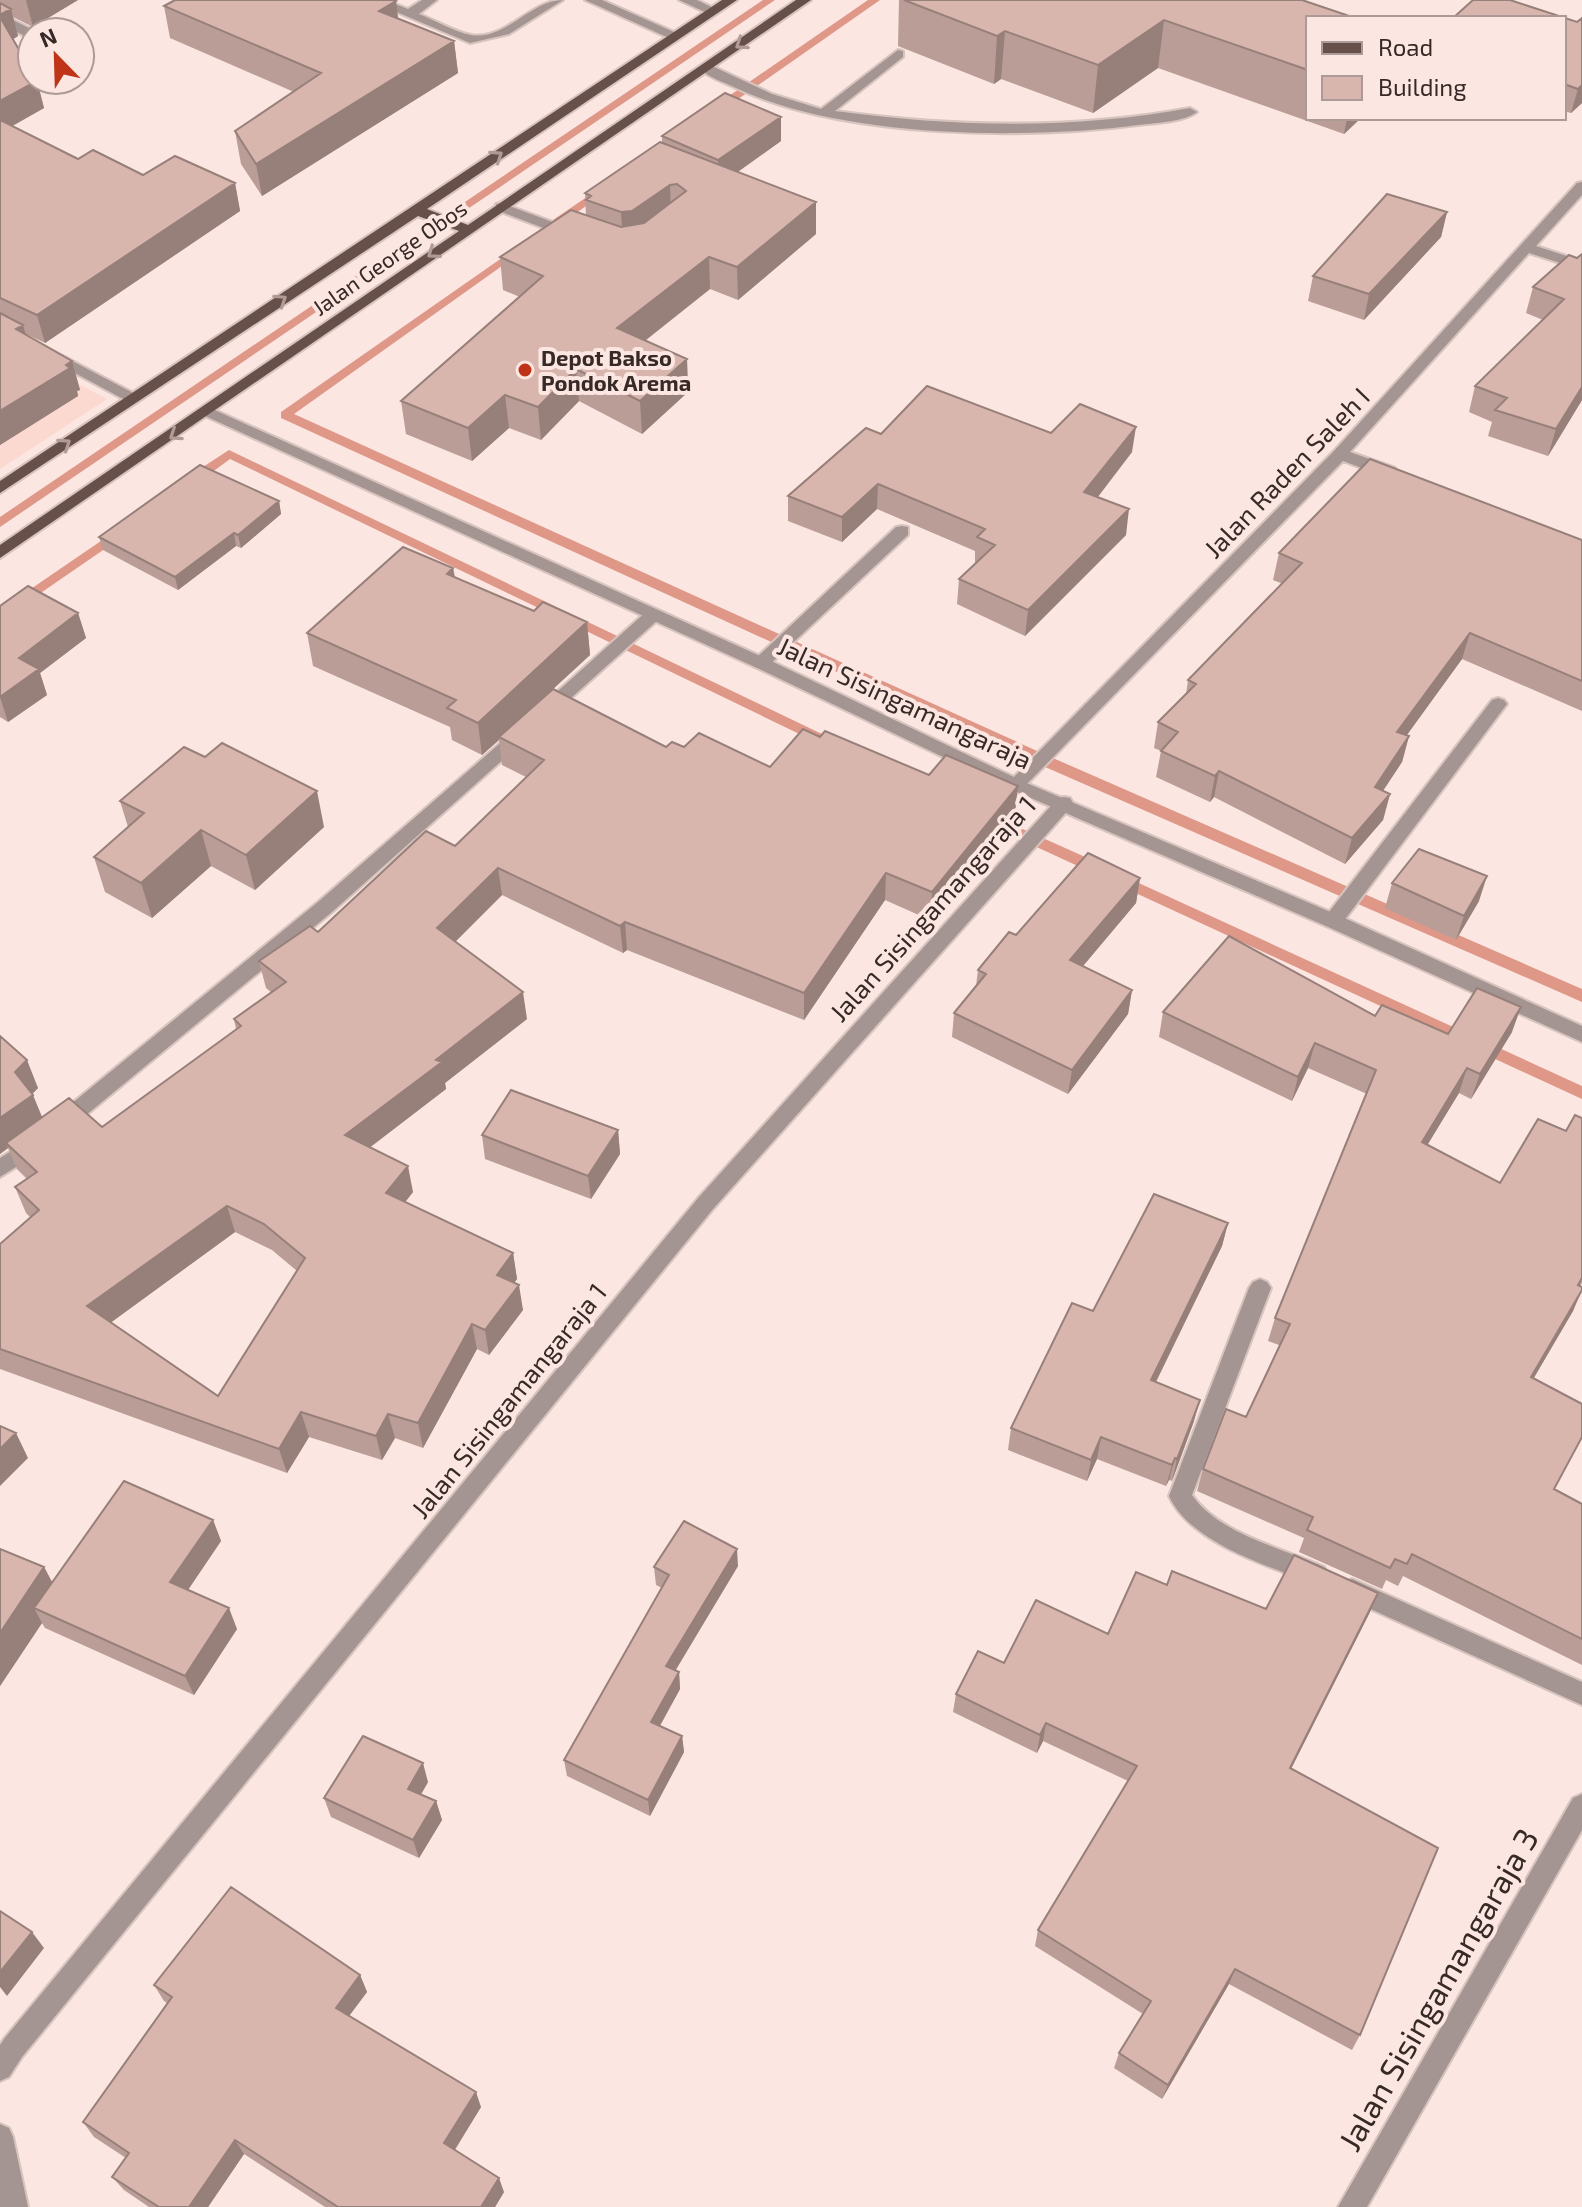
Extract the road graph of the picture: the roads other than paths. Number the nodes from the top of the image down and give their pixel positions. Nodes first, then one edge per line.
1 (374, 0) edge
2 (431, 0) edge
3 (557, 0) edge
4 (591, 0) edge
5 (685, 0) edge
6 (731, 0) edge
7 (805, 0) edge
8 (714, 11) junction
9 (409, 14) junction
10 (676, 36) junction
11 (898, 54) dead end
12 (705, 68) junction
13 (1190, 112) dead end
14 (824, 113) junction
15 (1582, 186) edge
16 (501, 207) junction
17 (416, 210) junction
18 (467, 229) junction
19 (582, 238) edge
20 (1525, 247) junction
21 (1582, 266) edge
22 (0, 327) edge
23 (132, 398) junction
24 (208, 412) junction
25 (1340, 454) junction
26 (1411, 481) edge
27 (0, 488) edge
28 (902, 531) dead end
29 (0, 553) edge
30 (653, 615) junction
31 (761, 663) junction
32 (1498, 704) dead end
33 (1016, 785) junction
34 (1064, 803) junction
35 (1333, 921) junction
36 (1582, 1034) edge
37 (0, 1169) edge
38 (1260, 1288) dead end
39 (1582, 1694) edge
40 (1582, 1806) edge
41 (7, 2058) edge
42 (0, 2137) edge
43 (14, 2207) edge
44 (1352, 2207) edge

1 - 9 street
2 - 9 street
3 - 9 street
4 - 10 street
5 - 8 street
6 - 8 main road, Jalan George Obos
7 -> 12 main road, Jalan George Obos
8 - 10 main road, Jalan George Obos
17 -> 10 main road, Jalan George Obos
11 - 14 street
12 - 14 street
12 - 16 main road, Jalan George Obos
13 - 14 street
15 - 20 street, Jalan Raden Saleh I
16 - 18 main road, Jalan George Obos
16 - 19 street
17 - 18 main road
23 -> 17 main road, Jalan George Obos
18 -> 24 main road, Jalan George Obos
20 - 21 street
20 - 25 street, Jalan Raden Saleh I
22 - 23 street
27 -> 23 main road, Jalan George Obos
24 -> 29 main road, Jalan George Obos
24 - 30 street, Jalan Sisingamangaraja
25 - 26 street
25 - 33 street, Jalan Raden Saleh I
28 - 31 street
30 - 31 street, Jalan Sisingamangaraja
30 - 37 street
31 - 33 street, Jalan Sisingamangaraja
32 - 35 street
33 - 34 street, Jalan Sisingamangaraja
34 - 35 street, Jalan Sisingamangaraja
34 - 41 street, Jalan Sisingamangaraja 1
35 - 36 street, Jalan Sisingamangaraja
38 - 39 street
40 - 44 street, Jalan Sisingamangaraja 3
42 - 43 street

